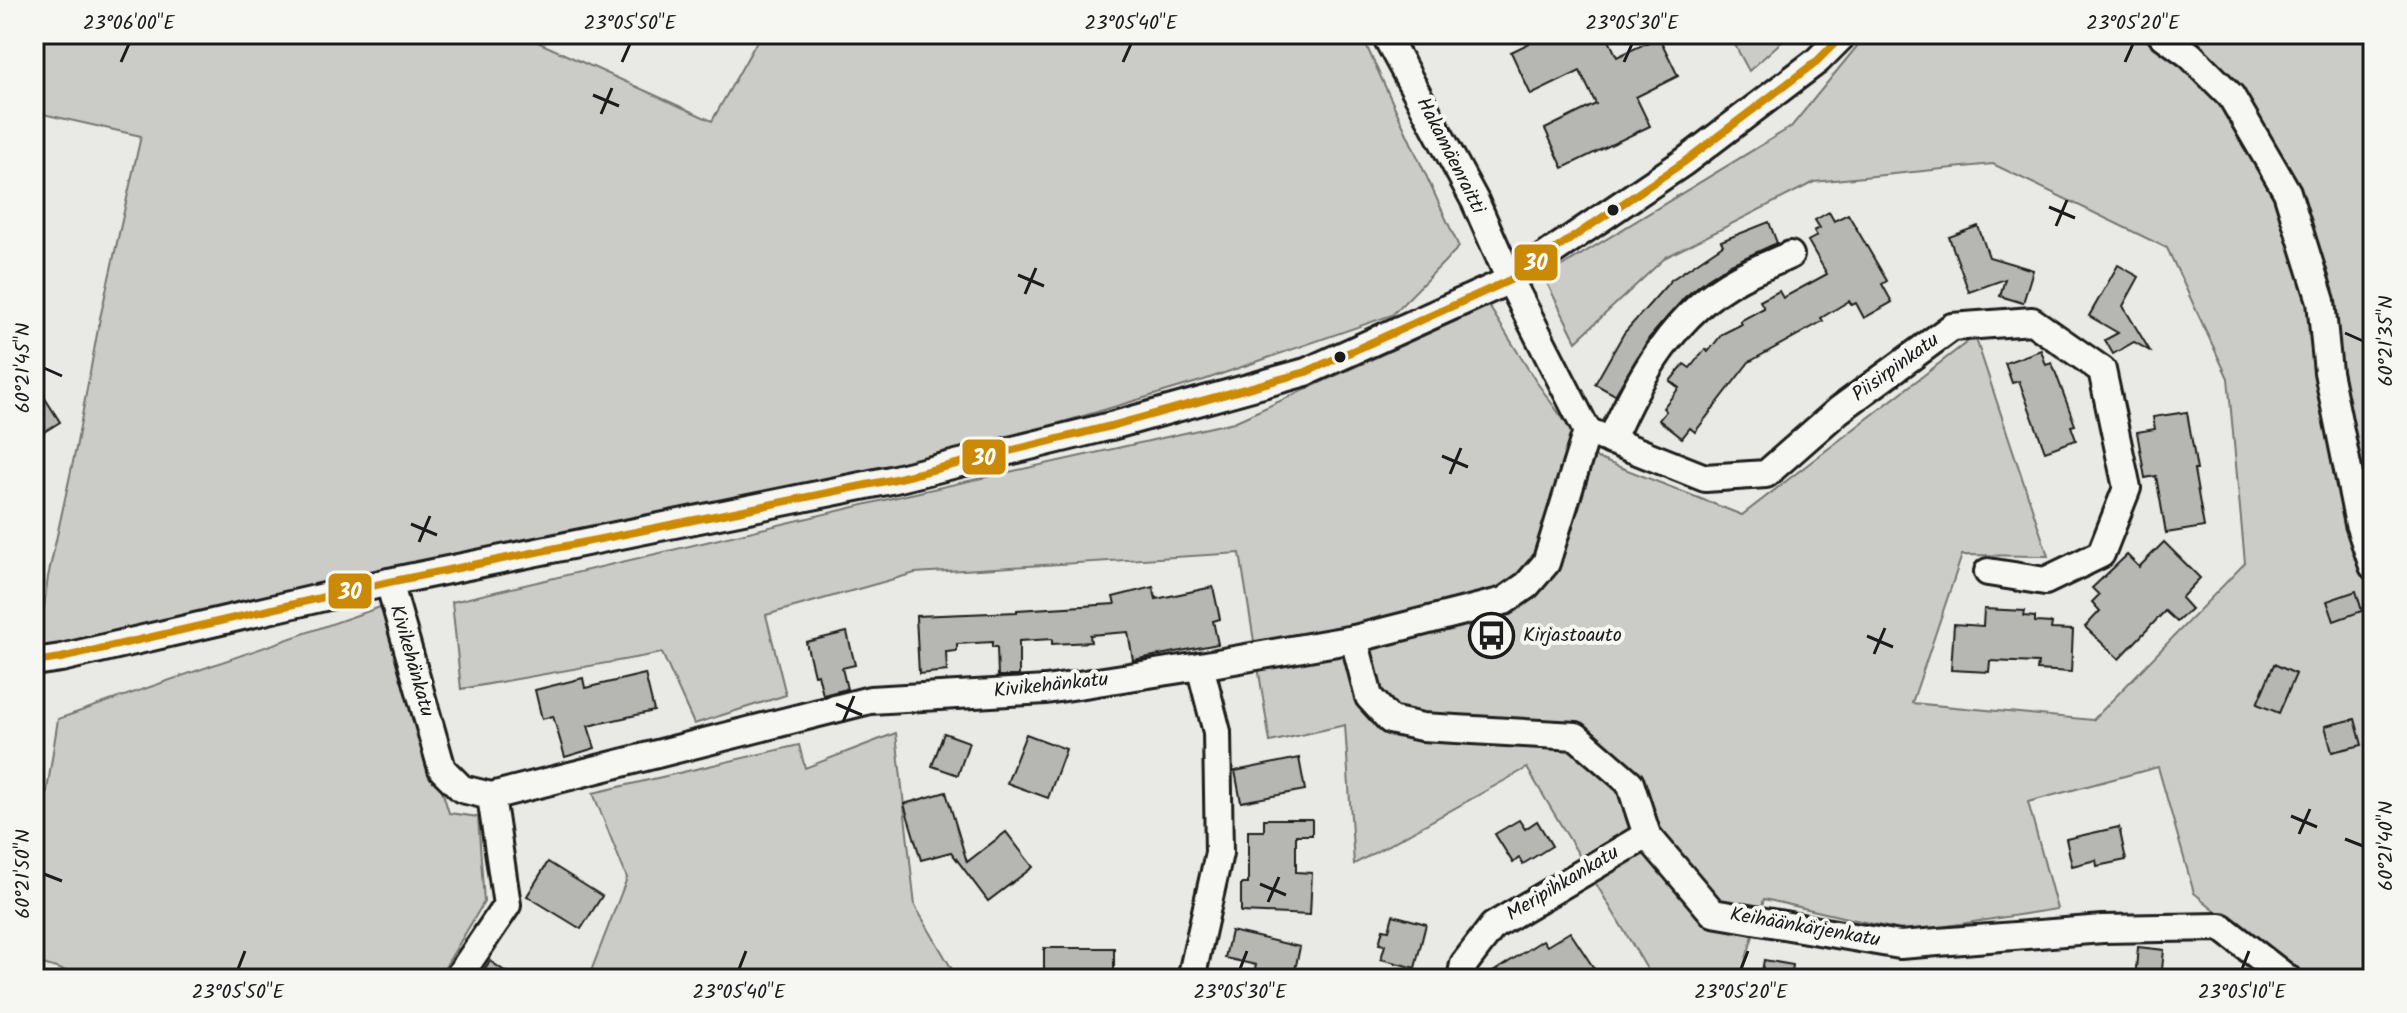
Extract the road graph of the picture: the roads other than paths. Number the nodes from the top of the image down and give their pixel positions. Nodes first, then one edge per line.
1 (1385, 34) edge
2 (1844, 34) edge
3 (2161, 34) edge
4 (1790, 255) dead end
5 (1510, 280) junction
6 (1599, 436) junction
7 (2373, 566) edge
8 (1988, 572) dead end
9 (389, 582) junction
10 (1354, 639) junction
11 (34, 662) edge
12 (1200, 666) junction
13 (491, 796) junction
14 (1647, 835) junction
15 (457, 979) edge
16 (1191, 979) edge
17 (1461, 979) edge
18 (2288, 979) edge

1 - 5 street, Hakamäenraitti
2 - 5 street
3 - 7 street
4 - 6 street, Kivikehänkatu
5 - 6 street
5 - 9 street
6 - 8 street, Piisirpinkatu
6 - 10 street, Kivikehänkatu
9 - 11 street
9 - 13 street, Kivikehänkatu
10 - 12 street, Kivikehänkatu
10 - 14 street, Keihäänkärjenkatu
12 - 13 street, Kivikehänkatu
12 - 16 street
13 - 15 street
14 - 17 street, Meripihkankatu
14 - 18 street, Keihäänkärjenkatu

